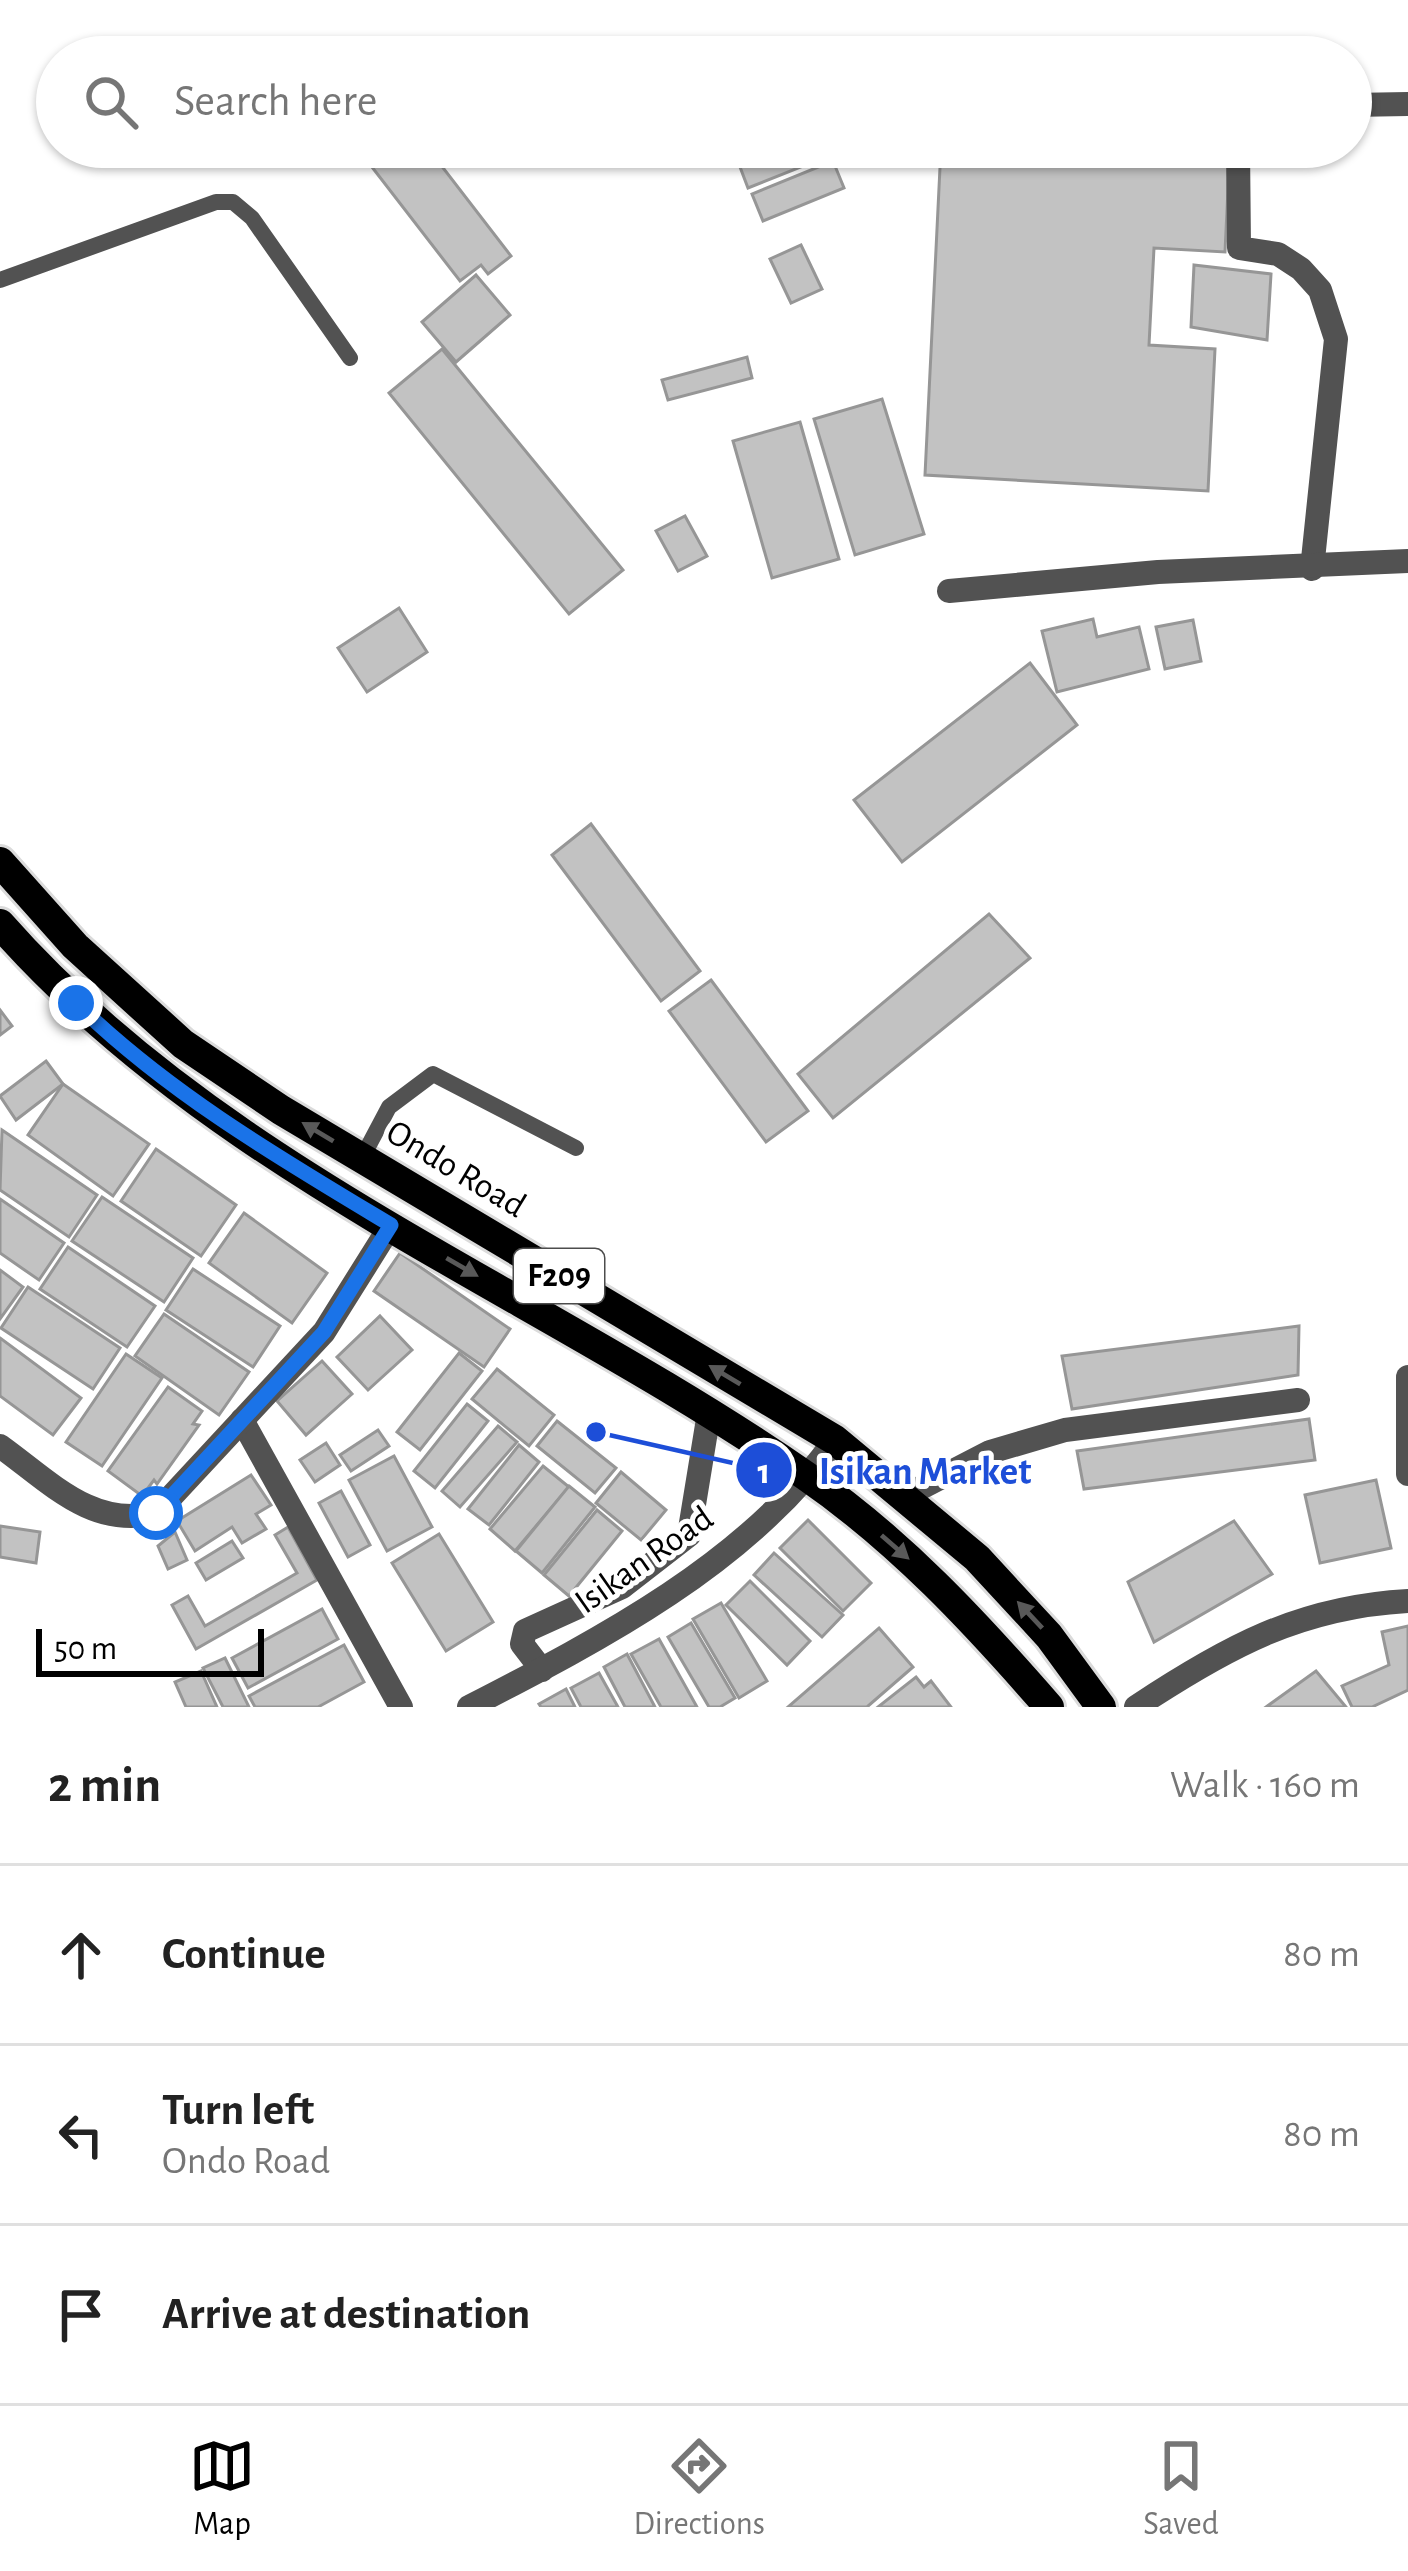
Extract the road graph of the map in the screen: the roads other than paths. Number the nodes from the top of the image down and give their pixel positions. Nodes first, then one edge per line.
1 (1408, 104) edge
2 (1372, 105) edge
3 (1238, 168) edge
4 (0, 280) edge
5 (350, 358) dead end
6 (1408, 561) edge
7 (1312, 569) junction
8 (949, 591) dead end
9 (0, 862) edge
10 (0, 924) edge
11 (576, 1148) dead end
12 (362, 1158) junction
13 (391, 1225) junction
14 (1408, 1377) edge
15 (1298, 1400) dead end
16 (710, 1413) junction
17 (242, 1420) junction
18 (835, 1440) junction
19 (0, 1445) edge
20 (1408, 1474) edge
21 (809, 1478) junction
22 (903, 1497) junction
23 (1408, 1601) edge
24 (542, 1670) junction
25 (401, 1707) edge
26 (469, 1707) edge
27 (1048, 1707) edge
28 (1101, 1707) edge
29 (1136, 1707) edge

1 - 2 street
3 - 7 street
4 - 5 lane
6 - 7 street
7 - 8 street
12 -> 9 main road, Ondo Road / F209
10 - 13 main road, F209
11 - 12 lane
18 -> 12 main road, Ondo Road / F209
13 -> 16 main road, F209
13 - 17 street
14 - 20 street
15 - 22 street
16 - 21 main road, F209
16 - 24 street
17 - 19 street
17 - 25 street
18 - 21 street, Isikan Road
18 - 22 main road, Ondo Road / F209
21 - 24 street, Isikan Road
21 -> 27 main road, F209
28 -> 22 main road, Ondo Road / F209
23 - 29 street
24 - 26 street, Isikan Road

